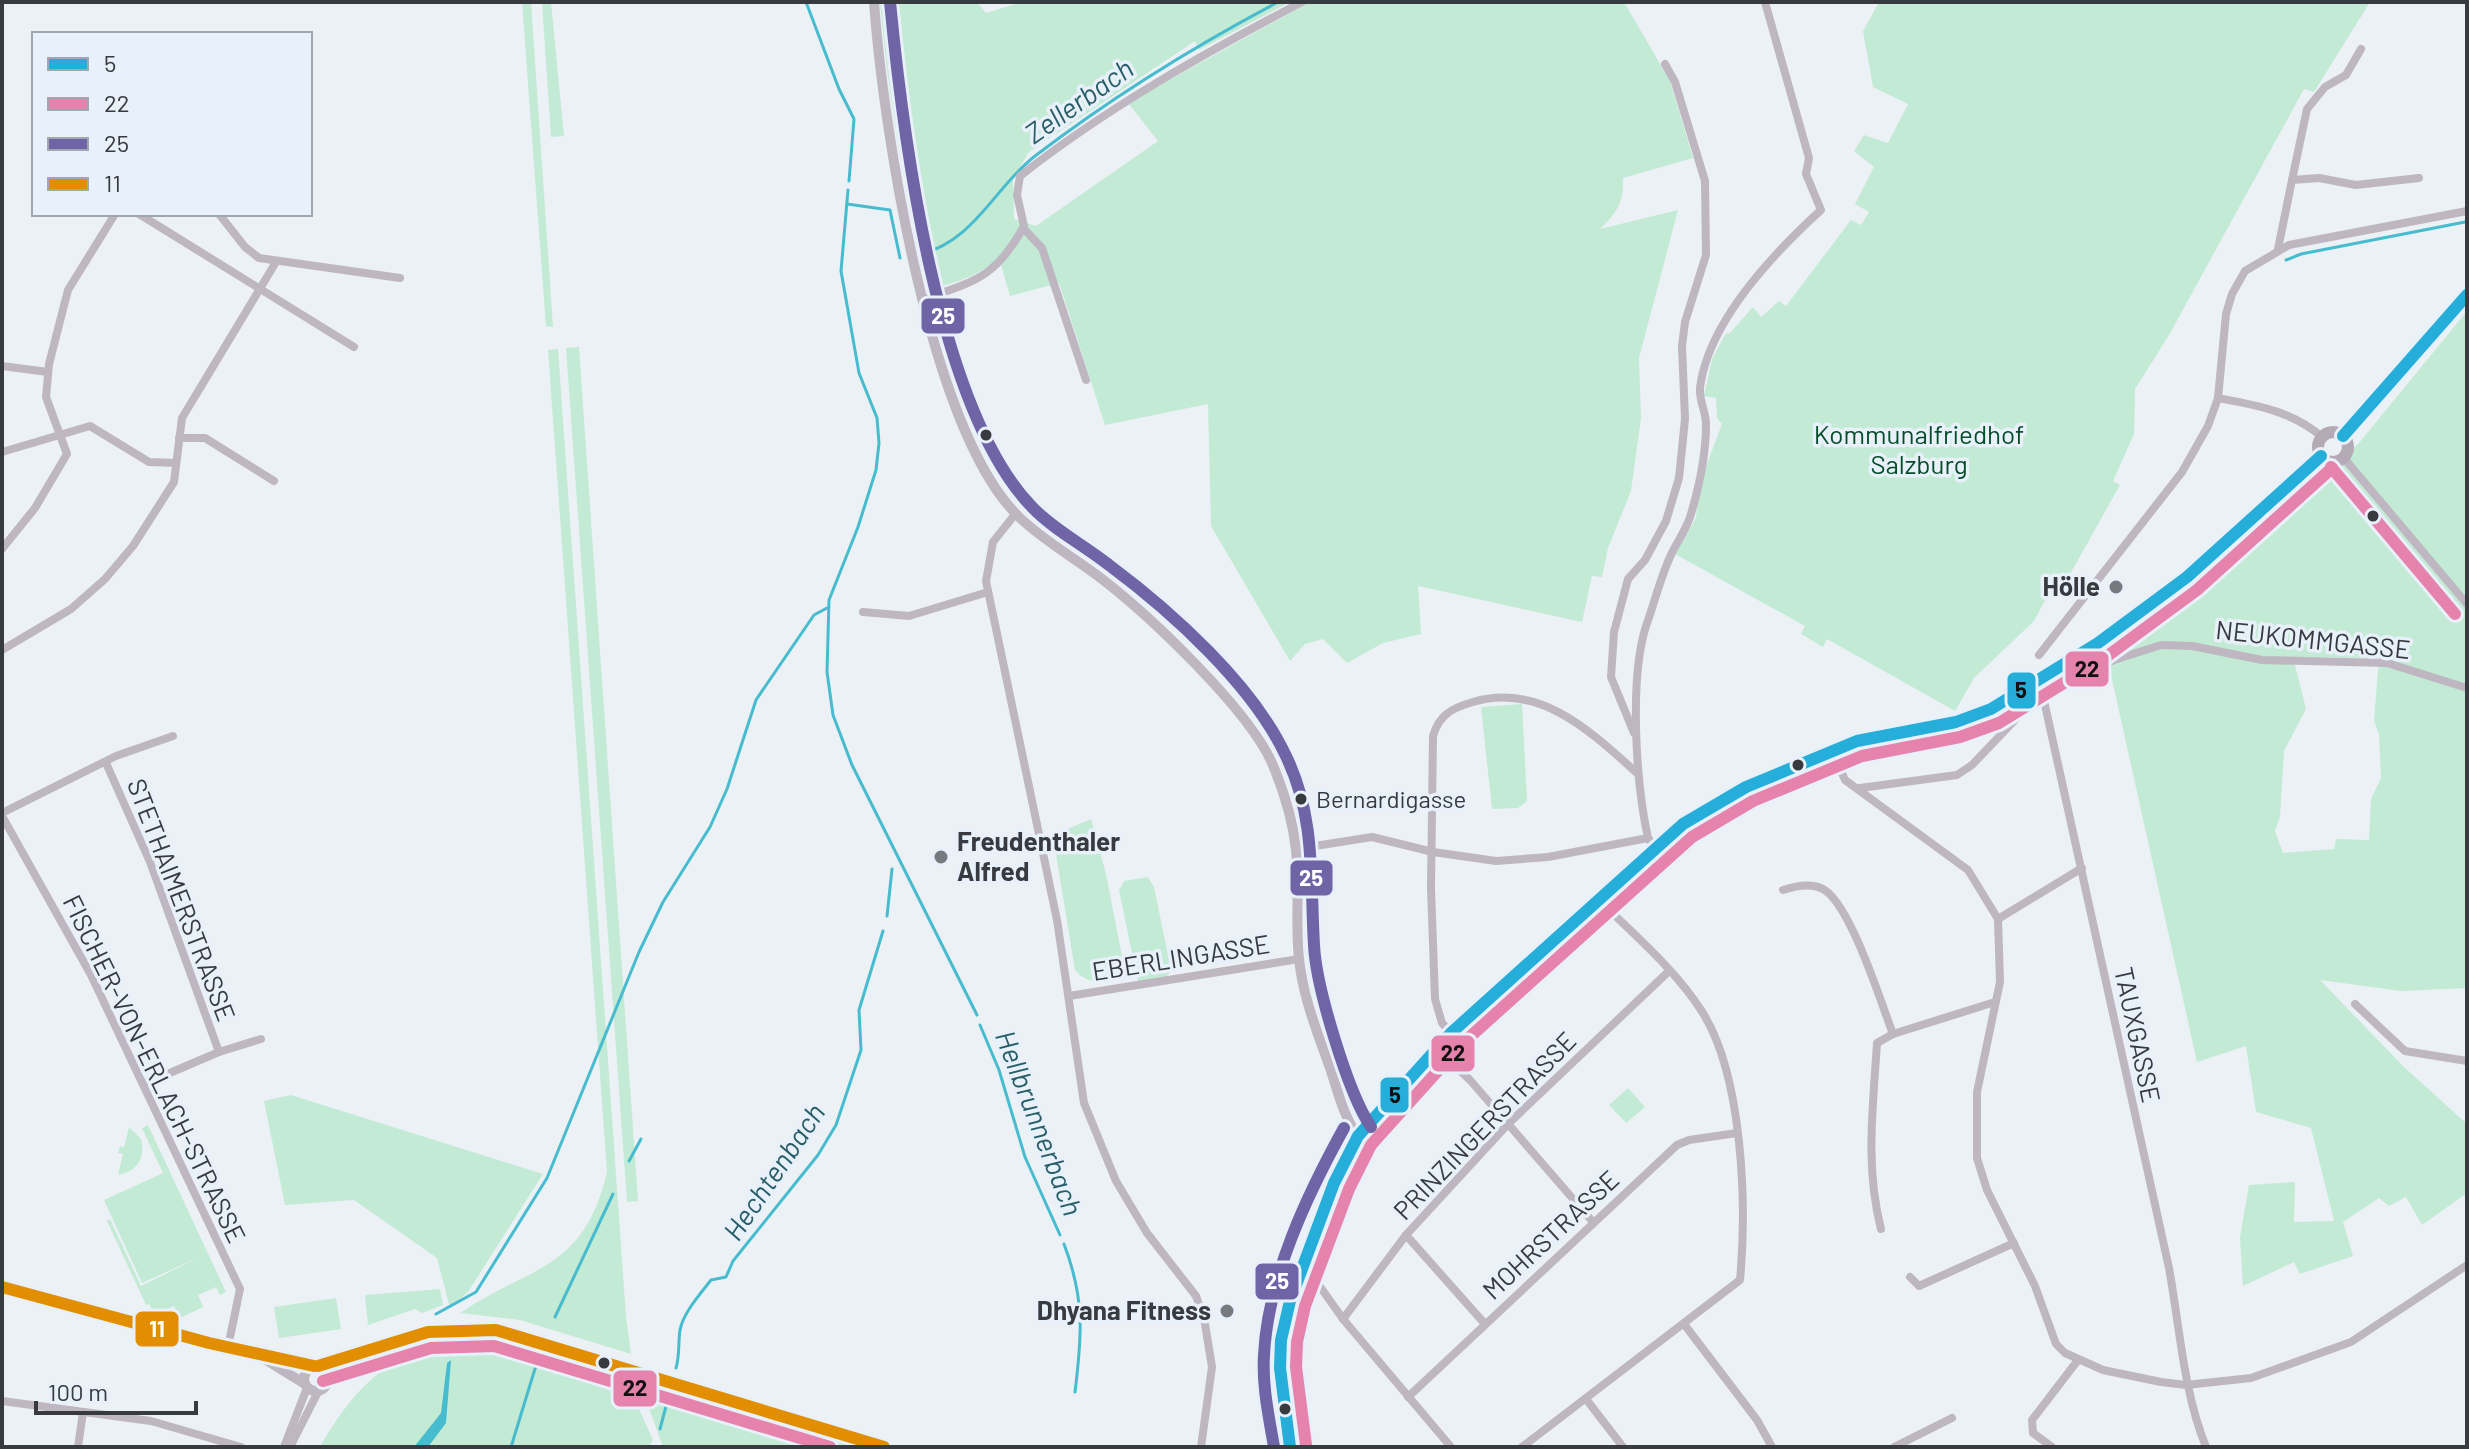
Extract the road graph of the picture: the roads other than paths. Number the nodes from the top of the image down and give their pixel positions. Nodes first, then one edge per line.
1 (874, 2) edge
2 (1302, 2) edge
3 (1765, 2) edge
4 (2361, 49) dead end
5 (1665, 64) dead end
6 (2419, 178) dead end
7 (2292, 180) junction
8 (2467, 211) edge
9 (114, 216) edge
10 (142, 216) edge
11 (221, 216) edge
12 (1023, 228) junction
13 (2278, 249) junction
14 (276, 262) junction
15 (400, 278) dead end
16 (259, 290) junction
17 (2467, 295) edge
18 (924, 299) junction
19 (354, 347) dead end
20 (2, 366) edge
21 (48, 372) junction
22 (1086, 380) dead end
23 (2218, 398) junction
24 (60, 433) junction
25 (2343, 436) junction
26 (2322, 437) junction
27 (179, 438) junction
28 (2, 452) edge
29 (2321, 456) junction
30 (2343, 457) junction
31 (176, 463) junction
32 (274, 481) dead end
33 (1016, 513) junction
34 (2, 549) edge
35 (988, 592) junction
36 (2467, 604) edge
37 (863, 612) dead end
38 (2, 650) edge
39 (2039, 655) dead end
40 (2467, 688) edge
41 (2043, 696) junction
42 (173, 736) dead end
43 (1636, 737) junction
44 (1833, 752) junction
45 (106, 763) junction
46 (1637, 773) junction
47 (1860, 788) junction
48 (2, 814) edge
49 (1651, 842) junction
50 (1296, 849) junction
51 (1433, 852) junction
52 (2082, 868) junction
53 (1783, 890) dead end
54 (1597, 898) junction
55 (1998, 919) junction
56 (1299, 959) junction
57 (1668, 972) junction
58 (1069, 996) junction
59 (1995, 1002) junction
60 (2355, 1004) dead end
61 (1451, 1033) junction
62 (1893, 1034) junction
63 (261, 1039) dead end
64 (1436, 1048) junction
65 (219, 1052) junction
66 (2467, 1061) edge
67 (144, 1084) junction
68 (1508, 1124) junction
69 (1737, 1133) junction
70 (1358, 1136) junction
71 (1593, 1222) junction
72 (1881, 1229) dead end
73 (1406, 1235) junction
74 (2014, 1243) junction
75 (1304, 1264) junction
76 (2467, 1265) edge
77 (1910, 1277) dead end
78 (2, 1287) edge
79 (1343, 1319) junction
80 (1485, 1324) junction
81 (1684, 1324) junction
82 (228, 1347) junction
83 (374, 1349) junction
84 (259, 1355) junction
85 (2078, 1360) junction
86 (316, 1366) junction
87 (328, 1382) junction
88 (2186, 1385) junction
89 (310, 1387) junction
90 (1408, 1397) junction
91 (1586, 1399) junction
92 (2, 1401) edge
93 (83, 1412) junction
94 (1952, 1418) dead end
95 (78, 1447) edge
96 (241, 1447) edge
97 (284, 1447) edge
98 (290, 1447) edge
99 (884, 1447) edge
100 (1201, 1447) edge
101 (1290, 1447) edge
102 (1451, 1447) edge
103 (1522, 1447) edge
104 (1623, 1447) edge
105 (1772, 1447) edge
106 (1894, 1447) edge
107 (2052, 1447) edge
108 (2206, 1447) edge

1 - 18 street
2 - 12 street
3 - 43 street
4 - 7 street
5 - 43 street
6 - 7 street
7 - 13 street
8 - 13 street
9 - 21 street
10 - 16 street
11 - 14 street
12 - 18 street
12 - 22 street
13 - 23 street
14 - 15 street
14 - 16 street
16 - 19 street
16 - 27 street
17 - 25 main road
18 - 33 street
20 - 21 street
21 - 24 street
23 - 26 street
23 - 39 street
24 - 28 street
24 - 31 street
24 - 34 street
25 - 26 main road
25 - 30 main road
26 - 29 main road
27 - 31 street
27 - 32 street
29 - 30 main road
29 - 44 main road
30 - 36 street
31 - 38 street
33 - 35 street
33 - 50 street
35 - 37 street
35 - 58 street
40 - 41 street, NEUKOMMGASSE
41 - 47 street, NEUKOMMGASSE
41 - 52 street, TAUXGASSE
42 - 45 street
43 - 46 street
44 - 47 street
44 - 49 main road
45 - 48 street
45 - 65 street, STETHAIMERSTRASSE
46 - 49 street
46 - 51 street
47 - 55 street
48 - 67 street, FISCHER-VON-ERLACH-STRASSE
49 - 51 street
49 - 54 main road
50 - 51 street
50 - 56 street
51 - 61 street
52 - 55 street
52 - 88 street, TAUXGASSE
53 - 62 street
54 - 57 street
54 - 61 main road
55 - 59 street
56 - 58 street, EBERLINGASSE
56 - 70 street
57 - 68 street, PRINZINGERSTRASSE
57 - 69 street
58 - 100 street
59 - 62 street
59 - 74 street
60 - 66 street
61 - 64 main road
62 - 72 street
63 - 65 street
64 - 68 street
64 - 70 main road
65 - 67 street
67 - 82 street, FISCHER-VON-ERLACH-STRASSE
68 - 71 street
68 - 73 street, PRINZINGERSTRASSE
69 - 71 street, MOHRSTRASSE
69 - 81 street
70 - 75 main road
71 - 80 street, MOHRSTRASSE
73 - 79 street, PRINZINGERSTRASSE
73 - 80 street
74 - 77 street
74 - 85 street
75 - 79 street
75 - 101 main road
76 - 88 street
78 - 82 street
79 - 90 street
80 - 90 street, MOHRSTRASSE
81 - 91 street
81 - 105 street
82 - 84 street
83 - 86 street
83 - 87 street
83 - 99 street
84 - 86 street
84 - 89 street
85 - 88 street
85 - 107 street
86 - 87 street
86 - 89 street
87 - 89 street
88 - 108 street, TAUXGASSE
89 - 97 street
89 - 98 street
90 - 102 street
91 - 103 street
91 - 104 street
92 - 93 street
93 - 95 street
93 - 96 street
94 - 106 street

